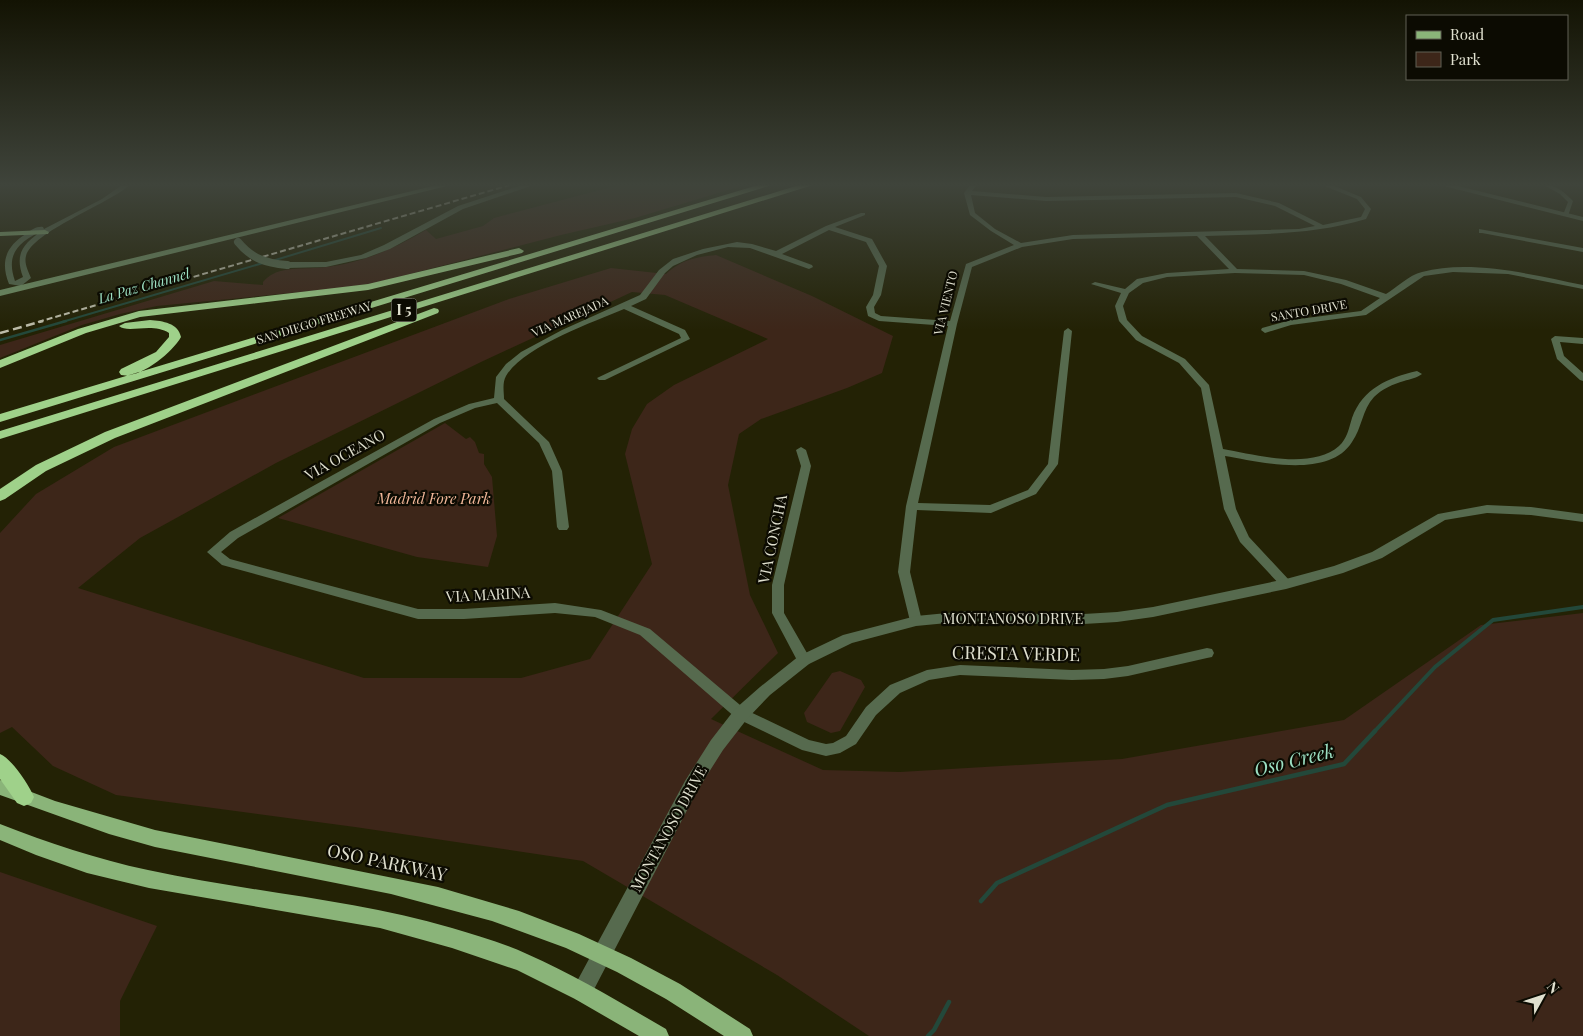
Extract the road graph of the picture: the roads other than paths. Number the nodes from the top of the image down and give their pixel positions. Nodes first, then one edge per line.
1 (30, 233) edge
2 (44, 233) edge
3 (262, 233) edge
4 (411, 233) edge
5 (599, 233) edge
6 (607, 233) edge
7 (654, 233) edge
8 (815, 233) edge
9 (847, 233) edge
10 (999, 233) edge
11 (1220, 233) edge
12 (1499, 233) edge
13 (1198, 234) junction
14 (236, 240) junction
15 (1020, 245) junction
16 (1583, 250) edge
17 (593, 252) junction
18 (774, 254) junction
19 (809, 267) dead end
20 (1235, 271) junction
21 (1094, 284) dead end
22 (18, 286) junction
23 (1583, 286) edge
24 (1126, 292) junction
25 (0, 293) edge
26 (1385, 296) junction
27 (625, 306) junction
28 (953, 324) junction
29 (1266, 330) dead end
30 (1068, 331) dead end
31 (1583, 341) edge
32 (0, 364) edge
33 (0, 374) edge
34 (1417, 374) dead end
35 (602, 378) dead end
36 (1583, 378) edge
37 (499, 400) junction
38 (0, 417) edge
39 (0, 437) edge
40 (801, 450) dead end
41 (1220, 452) junction
42 (0, 496) edge
43 (912, 506) junction
44 (1583, 518) edge
45 (563, 527) dead end
46 (213, 552) joint
47 (1286, 584) junction
48 (916, 621) junction
49 (1207, 653) dead end
50 (804, 660) junction
51 (741, 714) junction
52 (0, 763) edge
53 (0, 787) edge
54 (24, 797) junction
55 (0, 832) edge
56 (604, 955) junction
57 (582, 992) junction
58 (659, 1036) edge
59 (743, 1036) edge

1 - 22 street
2 - 22 street
3 - 14 main road
4 - 14 street, bridge
5 - 32 highway
6 - 38 highway, SAN DIEGO FREEWAY / I 5
7 - 17 highway, SAN DIEGO FREEWAY / I 5
8 - 18 street
9 - 28 street
10 - 15 street
11 - 13 street, VIA VIENTO
12 - 16 street
13 - 15 street, VIA VIENTO
13 - 20 street
14 - 22 main road
15 - 28 street, VIA VIENTO
17 - 39 highway, SAN DIEGO FREEWAY / I 5
17 - 42 highway
18 - 19 street, VIA MAREJADA
18 - 27 street, VIA MAREJADA
20 - 24 street
20 - 26 street
21 - 24 street
22 - 25 main road
23 - 26 street, SANTO DRIVE
24 - 41 street
26 - 29 street, SANTO DRIVE
27 - 35 street
27 - 37 street, VIA MAREJADA
28 - 43 street, VIA VIENTO
30 - 43 street
31 - 36 street
33 - 38 highway
34 - 41 street
37 - 45 street
37 - 46 street, VIA OCEANO
40 - 50 street, VIA CONCHA
41 - 47 street
43 - 48 street, VIA VIENTO
44 - 47 street, MONTANOSO DRIVE
46 - 51 street, VIA MARINA
47 - 48 street, MONTANOSO DRIVE
48 - 50 street, MONTANOSO DRIVE
49 - 51 street, CRESTA VERDE
50 - 51 street, MONTANOSO DRIVE
51 - 56 street, MONTANOSO DRIVE
52 - 54 highway
53 - 54 main road, OSO PARKWAY
54 - 56 main road, OSO PARKWAY
55 - 57 main road
56 - 57 street, MONTANOSO DRIVE
56 - 59 main road, OSO PARKWAY
57 - 58 main road

